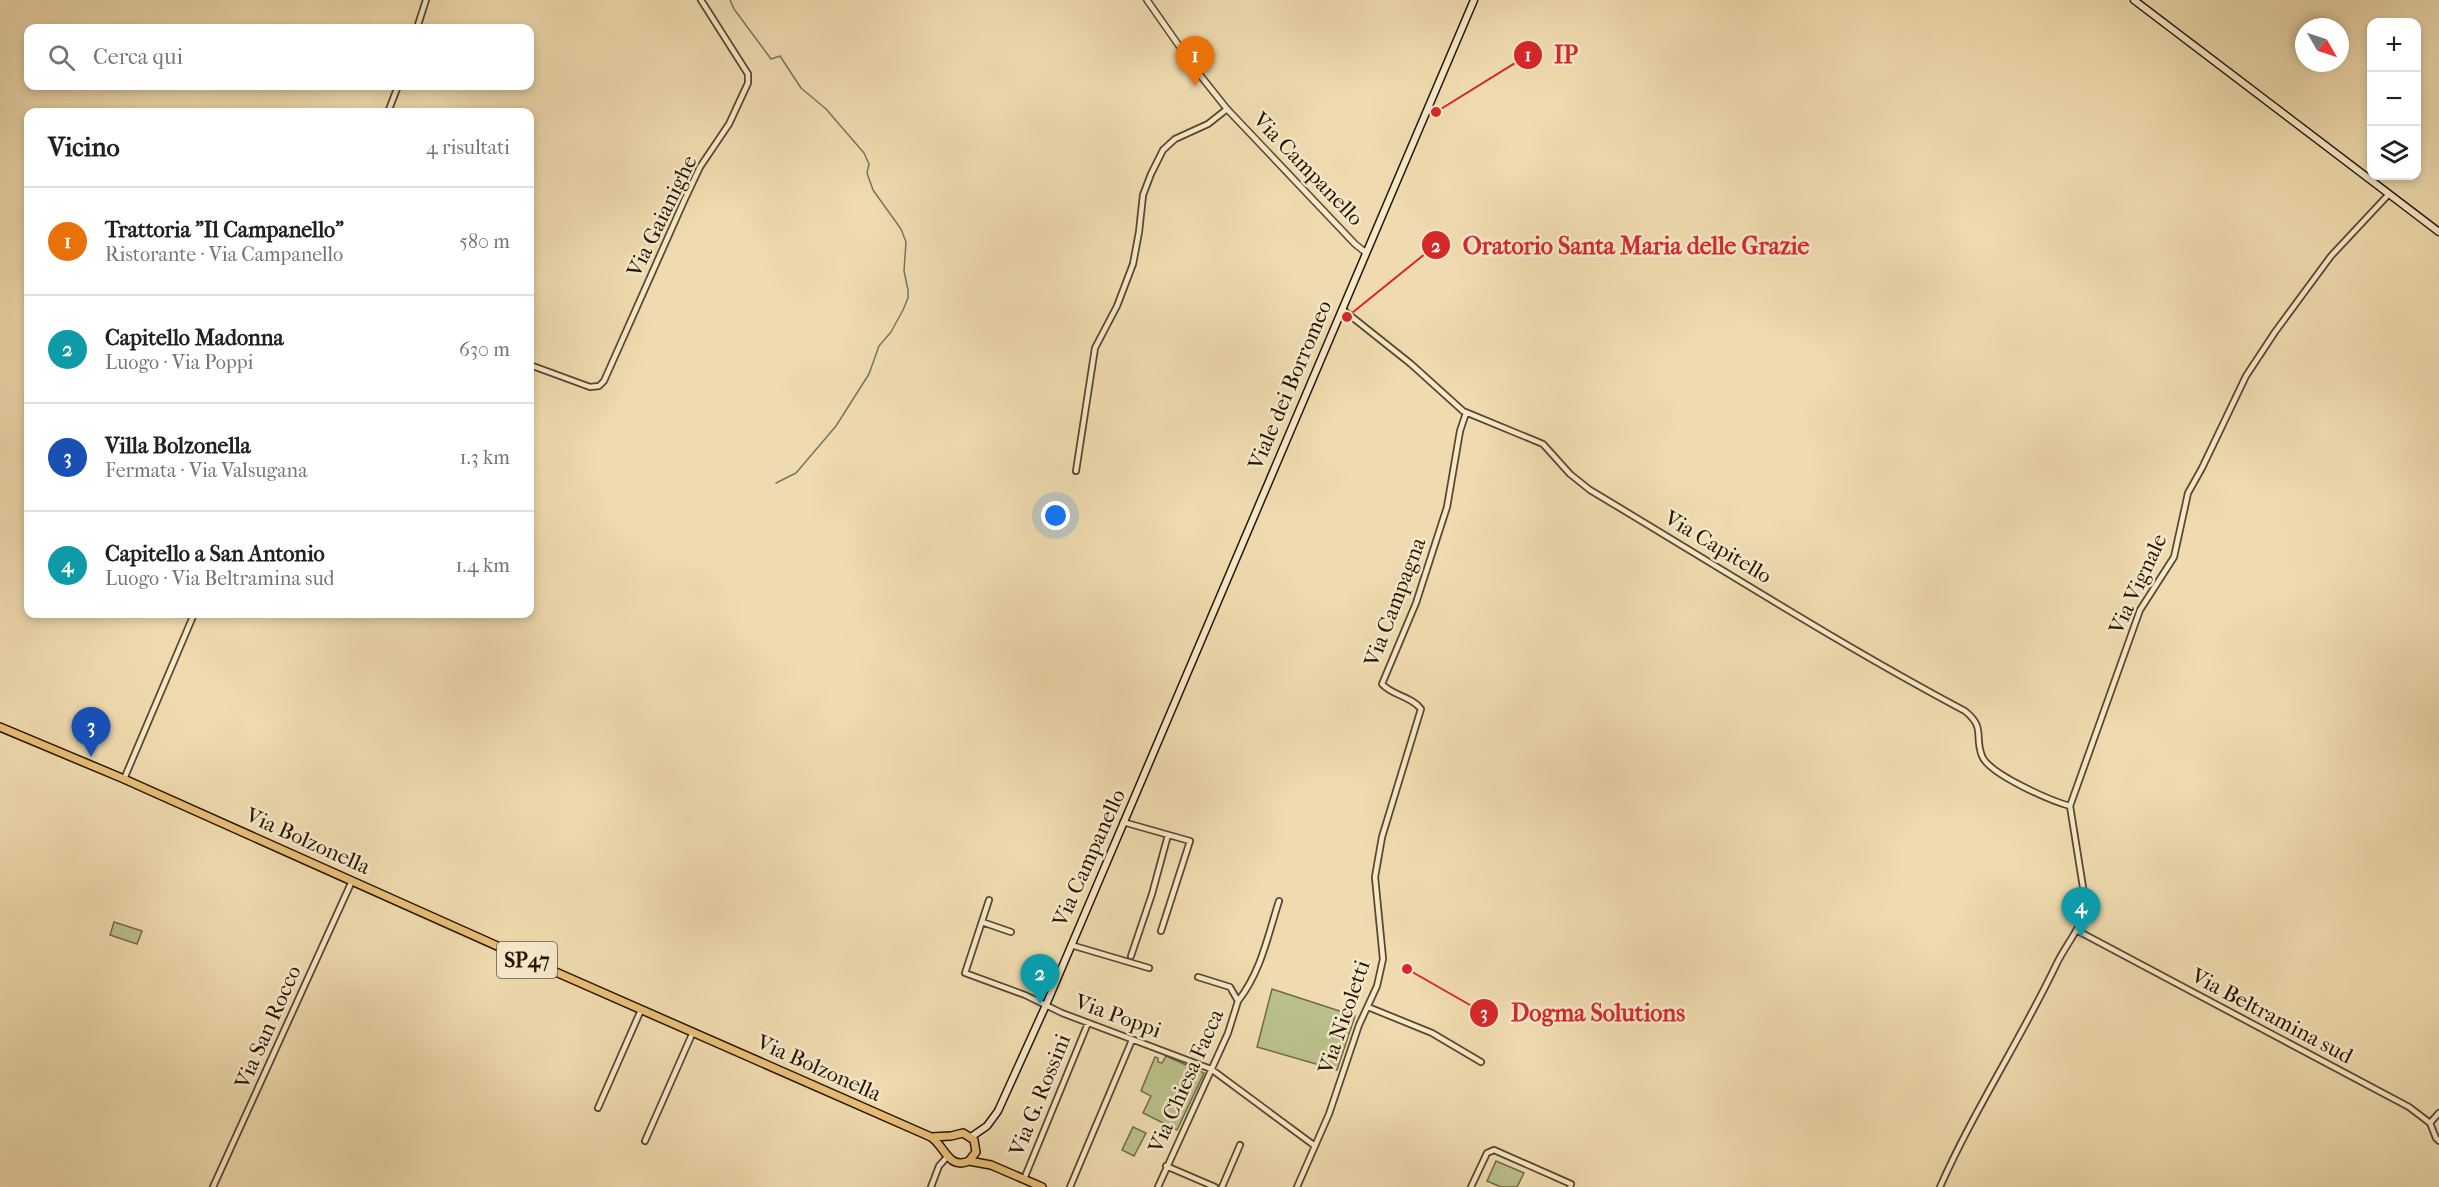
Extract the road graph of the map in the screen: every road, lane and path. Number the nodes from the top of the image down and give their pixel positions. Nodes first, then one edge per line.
1 (426, 0) edge
2 (701, 0) edge
3 (1147, 0) edge
4 (1474, 0) edge
5 (2134, 0) edge
6 (418, 24) edge
7 (396, 90) edge
8 (390, 108) edge
9 (1227, 109) junction
10 (2389, 194) junction
11 (2439, 232) edge
12 (1365, 252) junction
13 (1341, 309) junction
14 (534, 366) edge
15 (1466, 413) junction
16 (1076, 471) dead end
17 (192, 618) edge
18 (0, 727) edge
19 (124, 779) junction
20 (1141, 785) joint
21 (2070, 806) junction
22 (1123, 822) junction
23 (1168, 835) junction
24 (1380, 852) joint
25 (352, 880) junction
26 (989, 900) dead end
27 (1279, 901) dead end
28 (981, 922) junction
29 (1161, 931) dead end
30 (2078, 931) junction
31 (1011, 933) dead end
32 (1071, 945) junction
33 (1131, 956) dead end
34 (1149, 968) dead end
35 (1198, 977) dead end
36 (1238, 1001) junction
37 (1046, 1005) junction
38 (1368, 1007) junction
39 (641, 1010) junction
40 (1088, 1023) junction
41 (693, 1032) junction
42 (1132, 1040) junction
43 (1481, 1062) dead end
44 (1210, 1069) junction
45 (598, 1108) dead end
46 (2439, 1113) edge
47 (2430, 1123) junction
48 (951, 1136) junction
49 (931, 1137) junction
50 (971, 1137) junction
51 (2439, 1141) edge
52 (645, 1142) dead end
53 (1240, 1145) dead end
54 (1315, 1146) junction
55 (976, 1148) junction
56 (946, 1153) junction
57 (969, 1161) junction
58 (991, 1165) junction
59 (1166, 1166) junction
60 (1024, 1179) junction
61 (1472, 1185) edge
62 (213, 1187) edge
63 (931, 1187) edge
64 (1042, 1187) edge
65 (1070, 1187) edge
66 (1158, 1187) edge
67 (1215, 1187) edge
68 (1221, 1187) edge
69 (1297, 1187) edge
70 (1479, 1187) edge
71 (1570, 1187) edge
72 (1941, 1187) edge

1 - 6 street
2 - 14 street, Via Gaianighe
3 - 9 street, Via Campanello
4 - 12 main road, Viale dei Borromeo
5 - 10 main road
7 - 8 street
9 - 12 street, Via Campanello
9 - 16 street, Via Campanello
10 - 11 main road
10 - 21 street, Via Vignale
12 - 13 main road, Viale dei Borromeo
13 - 15 street, Via Capitello
13 - 20 main road, Viale dei Borromeo
15 - 21 street, Via Capitello
15 - 24 street, Via Campagna
17 - 19 street
18 - 19 main road, SP47
19 - 25 main road, Via Bolzonella / SP47
20 - 22 main road, Via Campanello
21 - 30 street, Via Vignale
22 - 23 street
22 - 32 main road, Via Campanello
23 - 29 street
23 - 33 street
24 - 38 street, Via Nicoletti
25 - 39 main road, Via Bolzonella / SP47
25 - 62 street, Via San Rocco
26 - 28 street, Via Poppi
27 - 36 street
28 - 31 street
28 - 37 street, Via Poppi
30 - 47 street, Via Beltramina sud
30 - 72 street, Via Vignale
32 - 34 street, Via Campanello
32 - 37 main road, Via Campanello
35 - 36 street, Via Chiesa Facca
36 - 44 street, Via Chiesa Facca
37 - 40 street, Via Poppi
37 - 50 main road, Via Campanello
38 - 43 street
38 - 54 street, Via Nicoletti
39 - 41 main road, Via Bolzonella / SP47
39 - 45 street
40 - 42 street, Via Poppi
40 - 60 street, Via G. Rossini
41 - 49 main road, Via Bolzonella / SP47
41 - 52 street
42 - 44 street, Via Poppi
42 - 65 street
44 - 54 street, Via Poppi
44 - 59 street, Via Chiesa Facca
46 - 47 street
47 - 51 street, Via Beltramina sud
48 - 49 main road, Via Bolzonella / SP47
48 - 50 main road, Via Bolzonella / SP47
48 - 56 main road
49 - 56 main road, Via Bolzonella / SP47
50 - 55 main road
53 - 68 street
54 - 69 street, Via Nicoletti
55 - 57 main road
55 - 58 main road
56 - 57 main road
56 - 63 street
57 - 58 main road
58 - 60 main road
59 - 66 street, Via Chiesa Facca
59 - 67 street
60 - 64 main road
61 - 70 street
61 - 71 street

